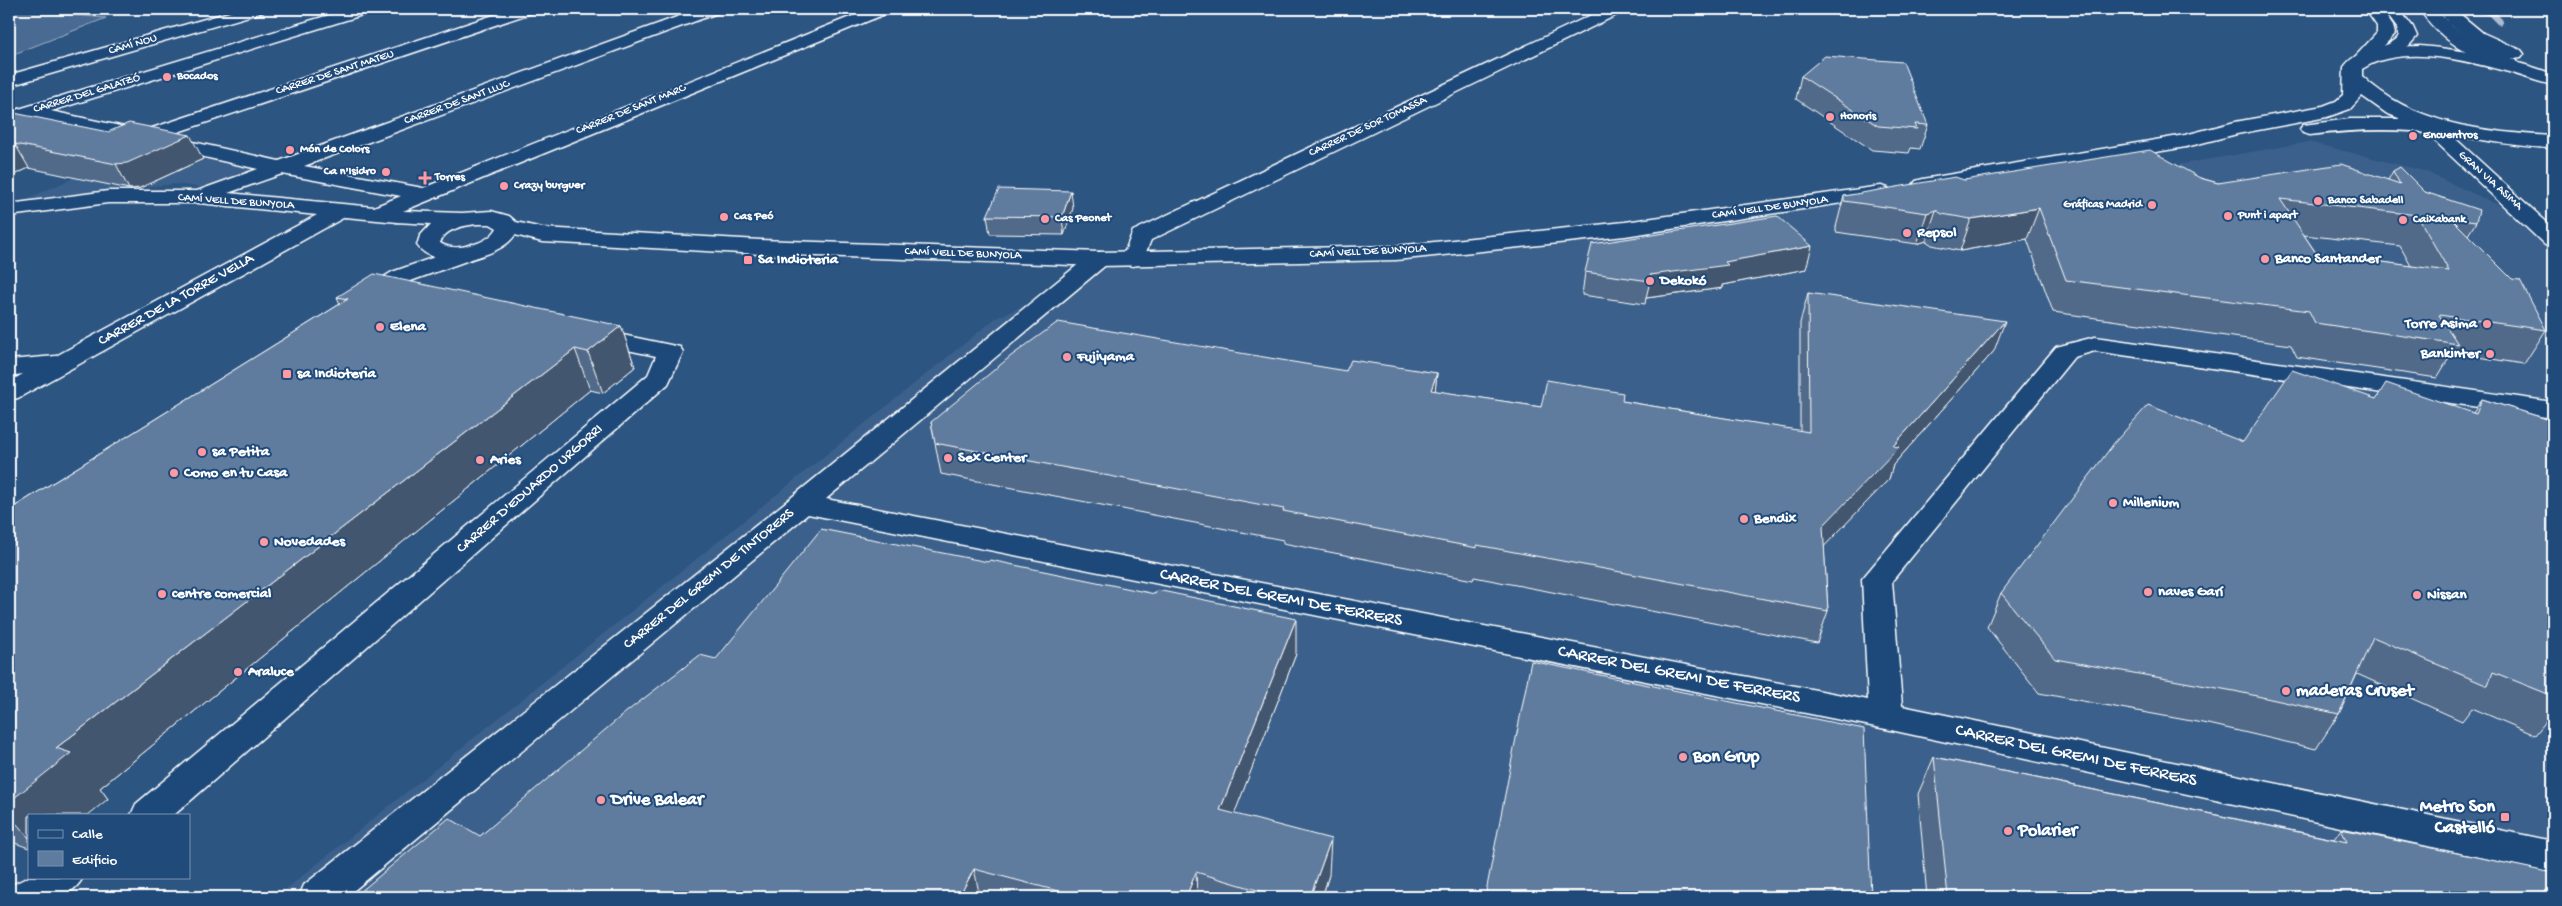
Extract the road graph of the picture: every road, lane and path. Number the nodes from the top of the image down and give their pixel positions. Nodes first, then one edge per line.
1 (257, 9) edge
2 (366, 9) edge
3 (528, 9) edge
4 (666, 9) edge
5 (714, 9) edge
6 (884, 9) edge
7 (1617, 9) edge
8 (2373, 9) edge
9 (2391, 9) edge
10 (2427, 9) edge
11 (2445, 9) edge
12 (692, 17) junction
13 (2383, 54) junction
14 (2362, 59) junction
15 (2553, 63) edge
16 (2518, 67) junction
17 (2553, 72) edge
18 (2354, 78) junction
19 (2553, 80) edge
20 (9, 81) edge
21 (2399, 110) junction
22 (28, 112) junction
23 (9, 118) edge
24 (2426, 125) junction
25 (2469, 132) junction
26 (142, 138) junction
27 (2186, 141) junction
28 (2553, 142) edge
29 (278, 167) junction
30 (422, 194) junction
31 (199, 196) junction
32 (2521, 208) junction
33 (343, 209) junction
34 (9, 210) edge
35 (380, 213) junction
36 (404, 217) junction
37 (464, 219) junction
38 (2553, 223) edge
39 (508, 227) junction
40 (542, 235) junction
41 (2553, 240) edge
42 (430, 241) junction
43 (480, 248) junction
44 (1099, 259) junction
45 (1134, 259) junction
46 (407, 288) junction
47 (343, 312) edge
48 (566, 331) edge
49 (63, 362) junction
50 (9, 368) edge
51 (9, 392) edge
52 (2553, 410) edge
53 (802, 504) junction
54 (1886, 716) junction
55 (150, 814) edge
56 (2553, 857) edge
57 (62, 878) edge
58 (26, 897) edge
59 (318, 897) edge

1 - 20 main road, CAMÍ NOU
2 - 22 main road, CARRER DEL GALATZÓ
3 - 26 main road, CARRER DE SANT MATEU
4 - 12 main road
5 - 12 main road, CARRER DE SANT LLUC
6 - 30 main road, CARRER DE SANT MARC
7 - 45 main road, CARRER DE SOR TOMASSA
8 - 14 main road
9 - 13 main road
10 - 16 main road
11 - 15 main road
12 - 29 main road, CARRER DE SANT LLUC
13 - 14 main road
13 - 16 main road
14 - 18 main road
16 - 17 main road
16 - 19 main road
18 - 21 main road
18 - 27 main road
21 - 24 main road, GRAN VIA ASIMA
21 - 25 main road
22 - 23 main road, CARRER DEL GALATZÓ
22 - 26 main road
24 - 25 main road
24 - 27 main road
24 - 32 main road, GRAN VIA ASIMA
25 - 28 main road
26 - 29 main road
27 - 45 main road, CAMÍ VELL DE BUNYOLA
29 - 30 main road
29 - 31 main road, CARRER DE SANT LLUC
30 - 35 main road, CARRER DE SANT MARC
31 - 33 main road, CAMÍ VELL DE BUNYOLA
31 - 34 main road, CAMÍ VELL DE BUNYOLA
32 - 38 main road
32 - 41 main road, GRAN VIA ASIMA
33 - 35 main road, CAMÍ VELL DE BUNYOLA
33 - 49 main road, CARRER DE LA TORRE VELLA
35 - 36 main road, CAMÍ VELL DE BUNYOLA
36 - 37 main road, CAMÍ VELL DE BUNYOLA
36 - 42 main road
37 - 39 main road, CAMÍ VELL DE BUNYOLA
37 - 42 main road
39 - 40 main road, CAMÍ VELL DE BUNYOLA
39 - 43 main road
40 - 43 main road
40 - 44 main road, CAMÍ VELL DE BUNYOLA
42 - 43 main road
42 - 46 main road
43 - 46 main road
44 - 45 main road, CAMÍ VELL DE BUNYOLA
44 - 53 main road, CARRER DEL GREMI DE TINTORERS
46 - 47 main road
48 - 55 main road, CARRER D'EDUARDO URGORRI
49 - 50 main road
49 - 51 main road, CARRER DE LA TORRE VELLA
52 - 54 main road
53 - 54 main road, CARRER DEL GREMI DE FERRERS
53 - 59 main road, CARRER DEL GREMI DE TINTORERS
54 - 56 main road, CARRER DEL GREMI DE FERRERS
57 - 58 main road

